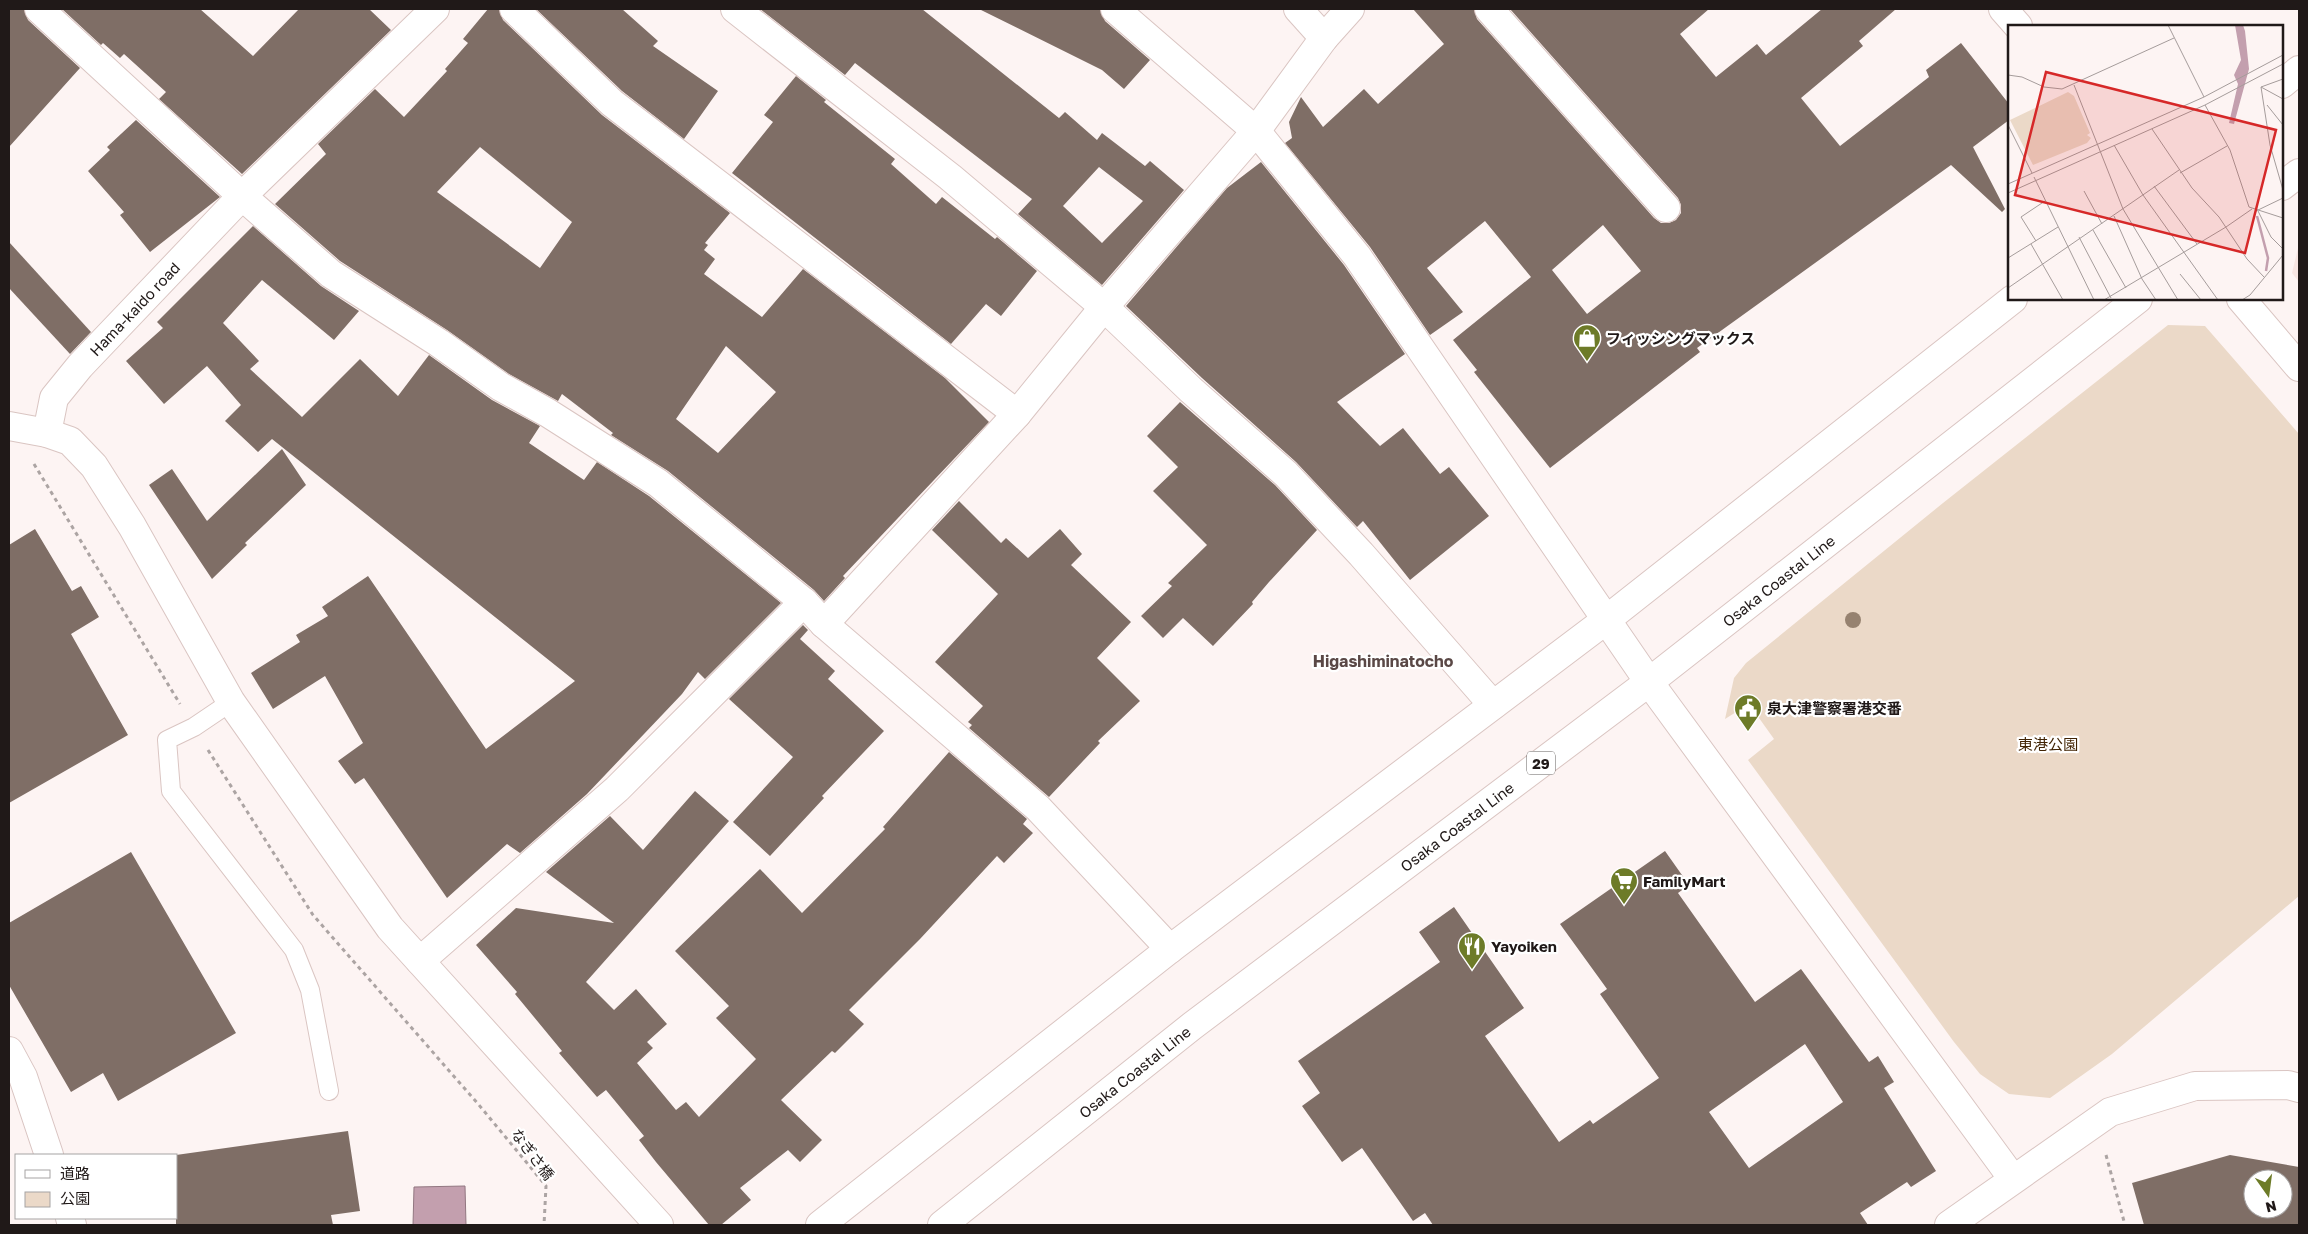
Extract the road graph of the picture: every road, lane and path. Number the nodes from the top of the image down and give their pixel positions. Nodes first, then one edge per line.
1 (39, 9) edge
2 (435, 9) edge
3 (514, 9) edge
4 (736, 9) edge
5 (1115, 9) edge
6 (1298, 9) edge
7 (1350, 9) edge
8 (1489, 9) edge
9 (1324, 38) junction
10 (2299, 70) edge
11 (2283, 83) edge
12 (1256, 131) junction
13 (2299, 173) edge
14 (2283, 185) edge
15 (242, 196) junction
16 (1666, 208) dead end
17 (2012, 300) edge
18 (2137, 300) edge
19 (2242, 300) edge
20 (1104, 307) junction
21 (2299, 367) edge
22 (1016, 414) junction
23 (9, 426) edge
24 (47, 432) junction
25 (32, 461) dead end
26 (804, 602) junction
27 (1606, 620) junction
28 (824, 624) junction
29 (1650, 682) junction
30 (232, 702) junction
31 (1493, 705) junction
32 (194, 727) junction
33 (1170, 949) junction
34 (420, 960) junction
35 (9, 1052) edge
36 (2299, 1088) edge
37 (329, 1091) dead end
38 (49, 1154) edge
39 (2106, 1154) dead end
40 (2013, 1180) junction
41 (544, 1225) edge
42 (659, 1225) edge
43 (820, 1225) edge
44 (942, 1225) edge
45 (1949, 1225) edge
46 (2125, 1225) edge

1 - 15 street
2 - 15 street, Hama-kaido road
3 - 22 street
4 - 20 street
5 - 12 street
6 - 9 street
7 - 9 street
8 - 16 street
9 - 12 street
10 - 11 street
12 - 20 street
12 - 27 street
13 - 14 street
15 - 24 street, Hama-kaido road
15 - 26 street
17 - 27 street
18 - 29 street, Osaka Coastal Line / 29
19 - 21 street
20 - 22 street
20 - 31 street
22 - 28 street
23 - 24 street
24 - 30 street
25 - 32 path, なぎさ橋
26 - 28 street
26 - 34 street
27 - 29 street
27 - 31 street
28 - 33 street
29 - 40 street
29 - 44 street, Osaka Coastal Line / 29
30 - 32 lane
30 - 34 street
31 - 33 street
32 - 37 lane
32 - 41 path, なぎさ橋
33 - 43 street
34 - 42 street
35 - 38 street
36 - 40 street
39 - 46 path
40 - 45 street

